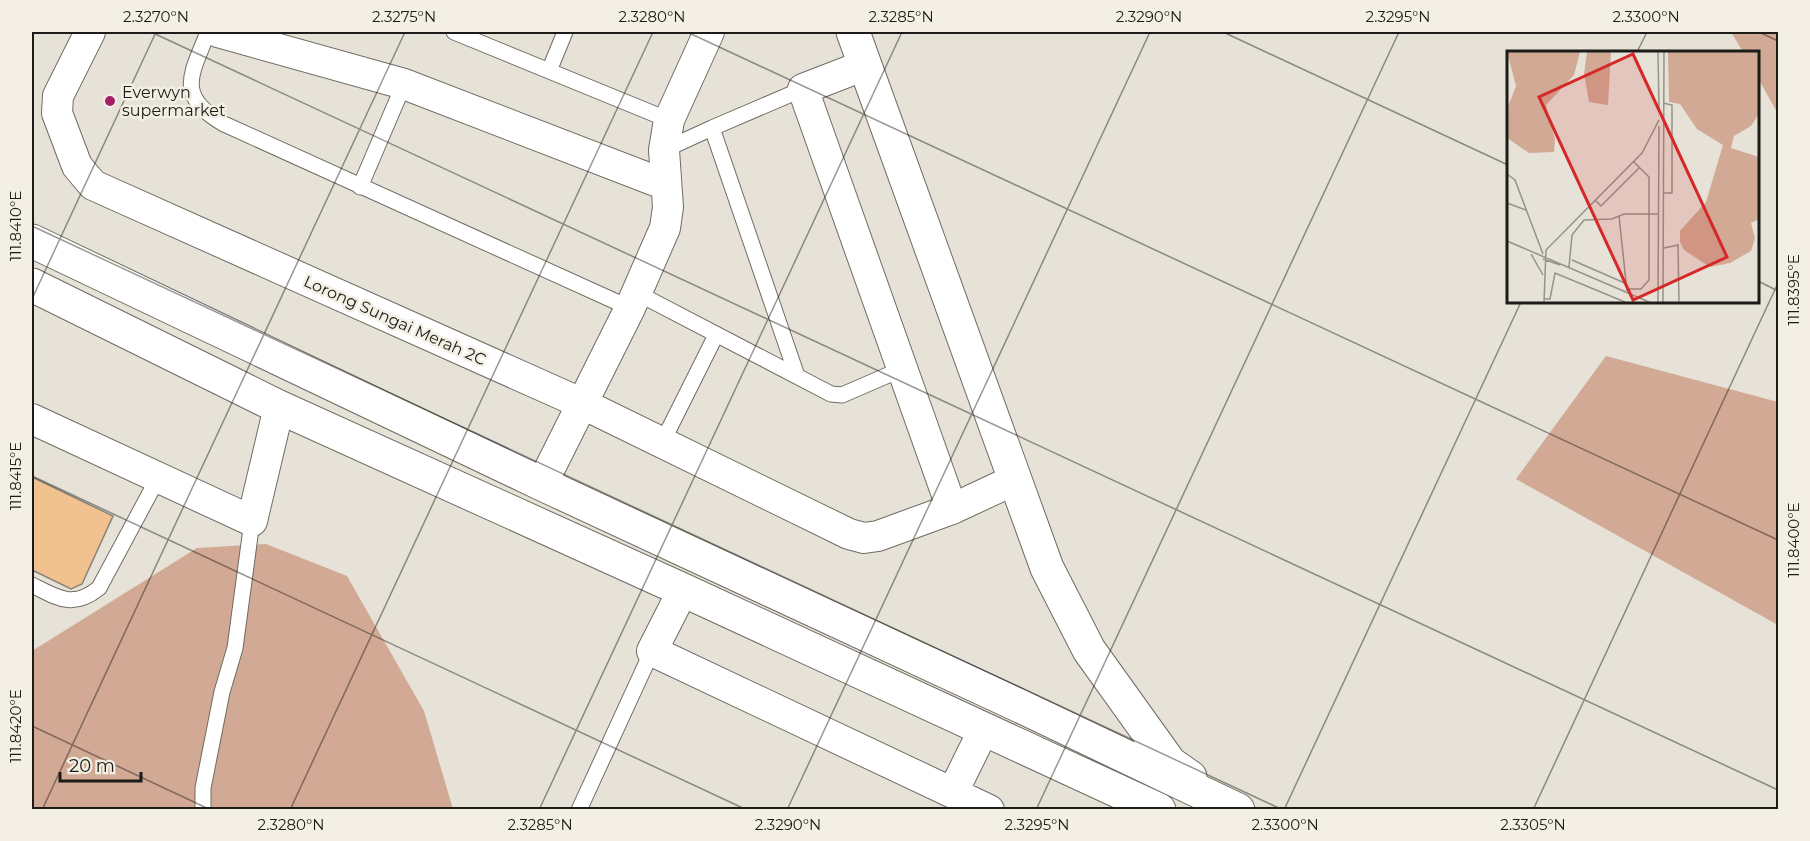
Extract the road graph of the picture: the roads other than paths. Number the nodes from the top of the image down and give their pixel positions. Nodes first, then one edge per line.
1 (90, 32) edge
2 (208, 32) edge
3 (218, 32) edge
4 (454, 32) edge
5 (565, 32) edge
6 (709, 32) edge
7 (853, 32) edge
8 (865, 65) junction
9 (549, 71) junction
10 (404, 84) junction
11 (803, 89) junction
12 (669, 120) junction
13 (712, 128) junction
14 (664, 150) junction
15 (666, 185) junction
16 (360, 187) junction
17 (32, 241) edge
18 (32, 285) edge
19 (633, 301) junction
20 (716, 335) junction
21 (902, 369) junction
22 (797, 376) junction
23 (582, 404) junction
24 (279, 407) junction
25 (32, 419) edge
26 (662, 443) junction
27 (158, 478) junction
28 (1014, 480) junction
29 (542, 484) junction
30 (952, 509) junction
31 (252, 521) junction
32 (32, 585) edge
33 (682, 590) junction
34 (652, 651) junction
35 (984, 729) junction
36 (949, 801) edge
37 (1234, 808) edge
38 (203, 810) edge
39 (579, 810) edge
40 (989, 810) edge
41 (1160, 810) edge

1 - 23 street, Lorong Sungai Merah 2C
2 - 16 lane
3 - 10 street
4 - 9 lane
5 - 9 lane
6 - 12 street
7 - 8 main road
8 - 11 street
8 - 28 main road
9 - 12 lane
10 - 15 street
10 - 16 lane
11 - 13 lane
11 - 21 street
12 - 14 street
13 - 14 lane
13 - 22 lane
14 - 15 street
15 - 19 street
16 - 19 lane
17 - 29 main road
18 - 24 main road
19 - 20 lane
19 - 23 street
20 - 22 lane
20 - 26 lane
21 - 22 lane
21 - 30 street
23 - 26 street, Lorong Sungai Merah 2C
23 - 29 street
24 - 31 street
24 - 33 main road
25 - 27 street
26 - 30 street, Lorong Sungai Merah 2C
27 - 31 street
27 - 32 lane
28 - 30 street
28 - 37 main road
29 - 37 main road
31 - 38 lane
33 - 34 street
33 - 35 main road
34 - 36 street
34 - 39 lane
35 - 36 street
35 - 41 main road
36 - 40 street

